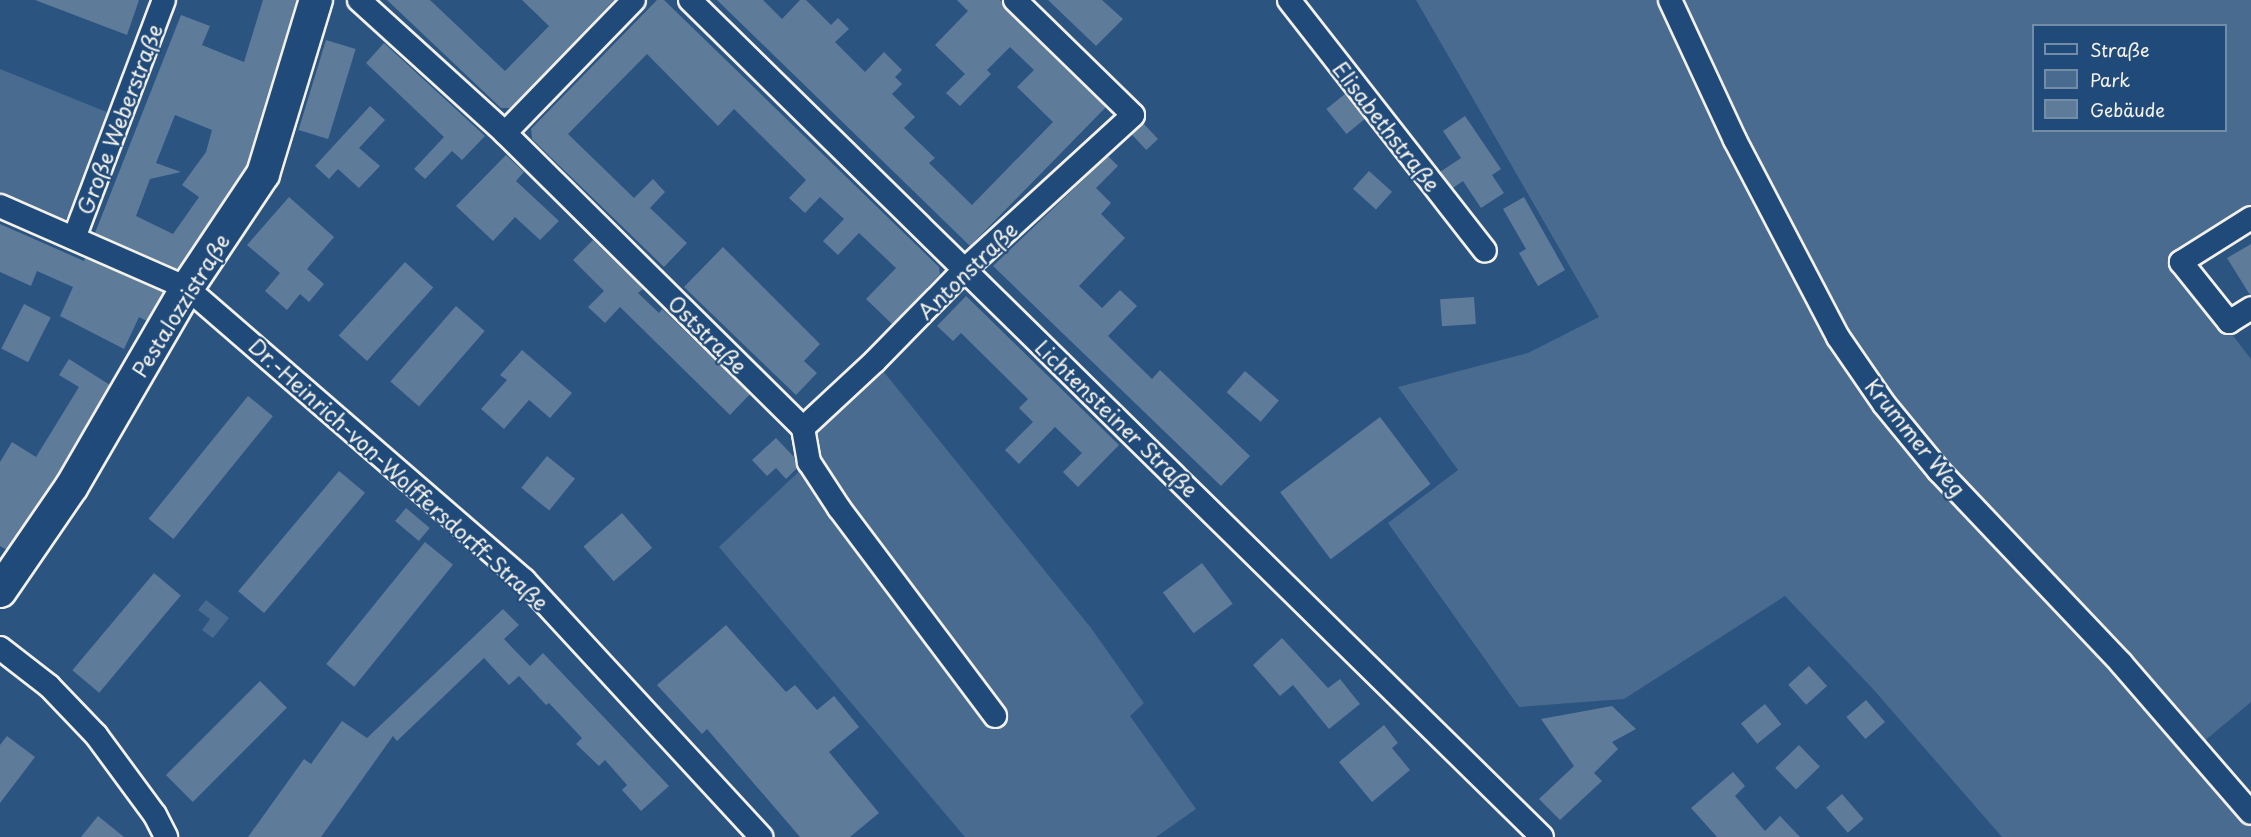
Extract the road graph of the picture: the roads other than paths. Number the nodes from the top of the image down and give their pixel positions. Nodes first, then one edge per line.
1 (164, 0) edge
2 (316, 0) edge
3 (359, 0) edge
4 (634, 0) edge
5 (690, 0) edge
6 (1015, 0) edge
7 (1289, 0) edge
8 (1670, 0) edge
9 (505, 133) junction
10 (0, 206) edge
11 (2251, 218) edge
12 (74, 238) junction
13 (1485, 251) dead end
14 (964, 270) junction
15 (187, 288) junction
16 (2251, 308) edge
17 (803, 428) junction
18 (0, 591) edge
19 (0, 648) edge
20 (995, 716) dead end
21 (2251, 813) edge
22 (753, 834) edge
23 (166, 837) edge
24 (1542, 837) edge

1 - 12 street, Große Weberstraße
2 - 15 street, Pestalozzistraße
3 - 9 street, Oststraße
4 - 9 street
5 - 14 street, Lichtensteiner Straße
6 - 14 street, Antonstraße
7 - 13 street, Elisabethstraße
8 - 21 street, Krummer Weg
9 - 17 street, Oststraße
10 - 12 street, Dr.-Heinrich-von-Wolffersdorff-Straße
11 - 16 street
12 - 15 street, Dr.-Heinrich-von-Wolffersdorff-Straße
14 - 17 street, Antonstraße
14 - 24 street, Lichtensteiner Straße
15 - 18 street, Pestalozzistraße
15 - 22 street, Dr.-Heinrich-von-Wolffersdorff-Straße
17 - 20 street
19 - 23 street

